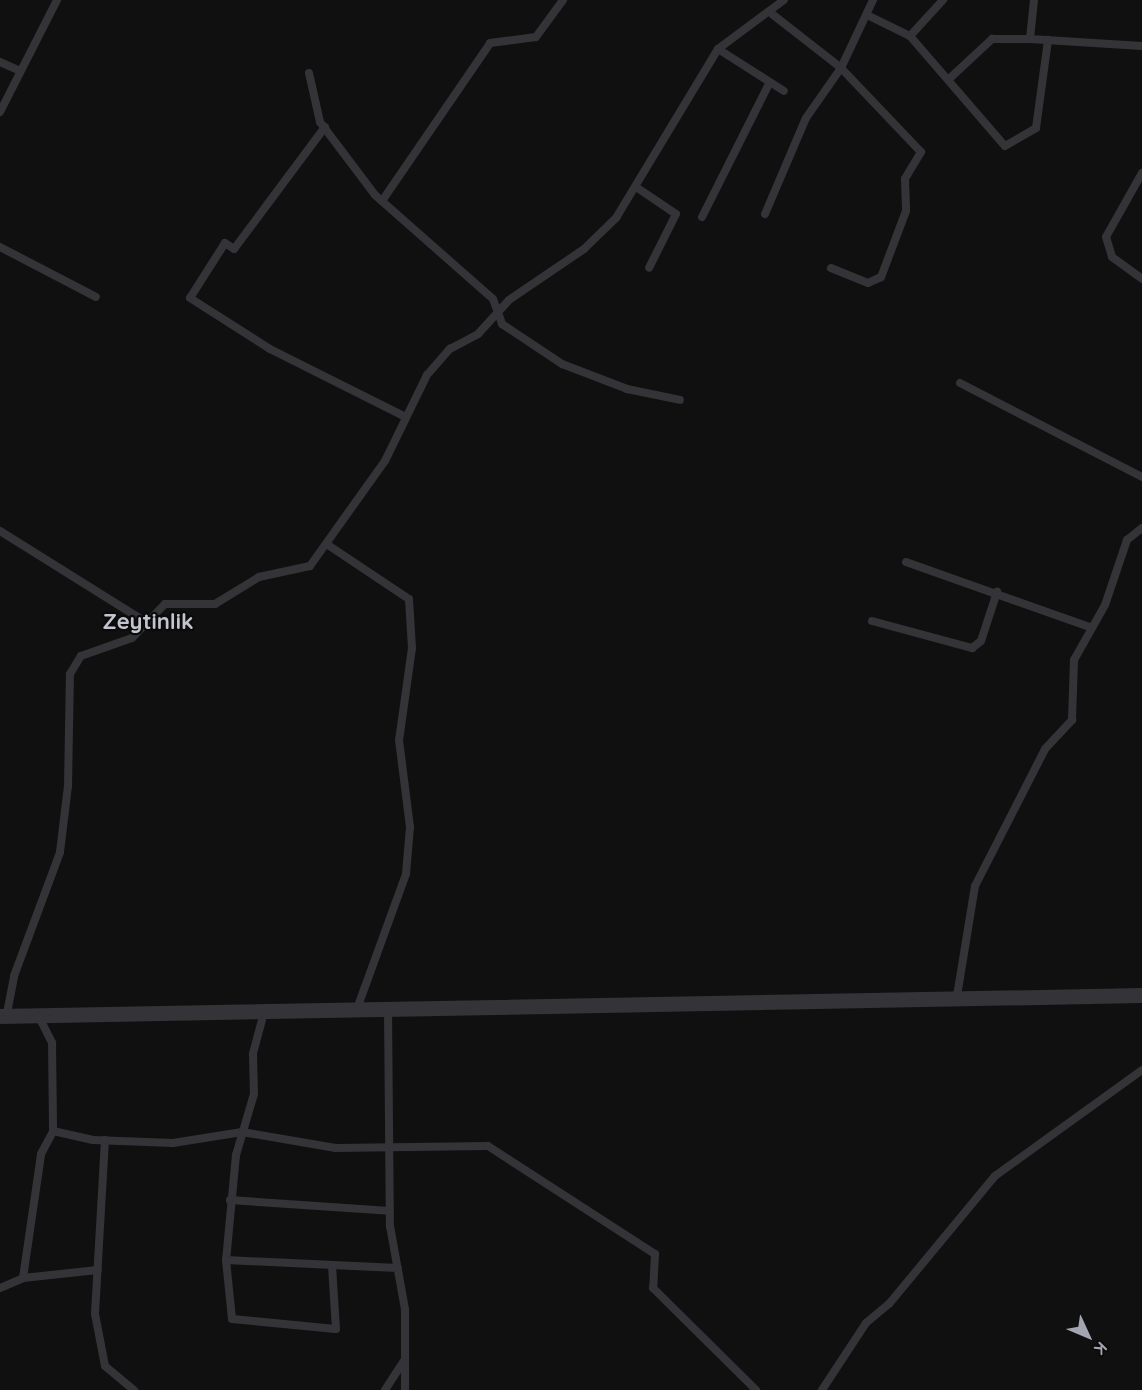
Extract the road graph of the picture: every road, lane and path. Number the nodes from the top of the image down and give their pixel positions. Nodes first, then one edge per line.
1 (57, 0) edge
2 (563, 0) edge
3 (784, 0) edge
4 (873, 0) edge
5 (943, 0) edge
6 (1034, 0) edge
7 (772, 14) junction
8 (867, 15) junction
9 (909, 36) junction
10 (1030, 39) junction
11 (1048, 40) junction
12 (1142, 46) edge
13 (718, 49) junction
14 (0, 62) edge
15 (841, 68) junction
16 (20, 71) junction
17 (309, 73) dead end
18 (949, 79) junction
19 (770, 82) junction
20 (784, 91) dead end
21 (0, 112) edge
22 (325, 127) junction
23 (1142, 173) edge
24 (636, 187) junction
25 (382, 201) junction
26 (765, 214) dead end
27 (702, 217) dead end
28 (0, 247) edge
29 (649, 268) dead end
30 (831, 268) dead end
31 (1142, 279) edge
32 (96, 297) dead end
33 (500, 310) junction
34 (960, 383) dead end
35 (680, 400) dead end
36 (406, 417) junction
37 (1142, 477) edge
38 (1142, 528) edge
39 (0, 531) edge
40 (328, 545) junction
41 (906, 562) dead end
42 (997, 592) junction
43 (872, 621) dead end
44 (149, 624) junction
45 (1092, 628) junction
46 (1142, 992) edge
47 (957, 996) junction
48 (1142, 999) edge
49 (358, 1006) junction
50 (388, 1010) junction
51 (4, 1013) edge
52 (39, 1016) junction
53 (263, 1016) junction
54 (0, 1020) edge
55 (1142, 1070) edge
56 (53, 1131) junction
57 (242, 1132) junction
58 (105, 1140) junction
59 (388, 1146) junction
60 (230, 1200) junction
61 (390, 1211) junction
62 (226, 1260) junction
63 (332, 1266) junction
64 (398, 1268) junction
65 (98, 1270) junction
66 (23, 1278) junction
67 (0, 1288) edge
68 (405, 1360) junction
69 (134, 1390) edge
70 (385, 1390) edge
71 (405, 1390) edge
72 (756, 1390) edge
73 (822, 1390) edge

1 - 16 street
2 - 25 street
3 - 7 street
4 - 8 street
5 - 9 street
6 - 10 street
7 - 13 street
7 - 15 street
8 - 9 street
8 - 15 street
9 - 18 street
10 - 11 street
10 - 18 street
11 - 12 street
11 - 18 street
13 - 19 street
13 - 24 street
14 - 16 street
15 - 26 street
15 - 30 street
16 - 21 street
17 - 22 street
19 - 20 street
19 - 27 street
22 - 25 street
22 - 36 street
23 - 31 street
24 - 29 street
24 - 33 street
25 - 33 street
28 - 32 street
33 - 35 street
33 - 36 street
34 - 37 street
36 - 40 street
38 - 45 street
39 - 44 street
40 - 44 street
40 - 49 street
41 - 42 street
42 - 43 street
42 - 45 street
44 - 51 street
45 - 47 street
46 - 47 street
47 - 50 street
48 - 50 street
49 - 50 street
49 - 52 street
50 - 53 street
50 - 59 street
51 - 52 street
52 - 53 street
52 - 54 street
52 - 56 street
53 - 57 street
55 - 73 street
56 - 58 street
56 - 66 street
57 - 58 street
57 - 59 street
57 - 60 street
58 - 65 street
59 - 61 street
59 - 72 street
60 - 61 street
60 - 62 street
61 - 64 street
62 - 63 street
62 - 63 street
63 - 64 street
64 - 68 street
65 - 66 street
65 - 69 street
66 - 67 street
68 - 70 street
68 - 71 street

